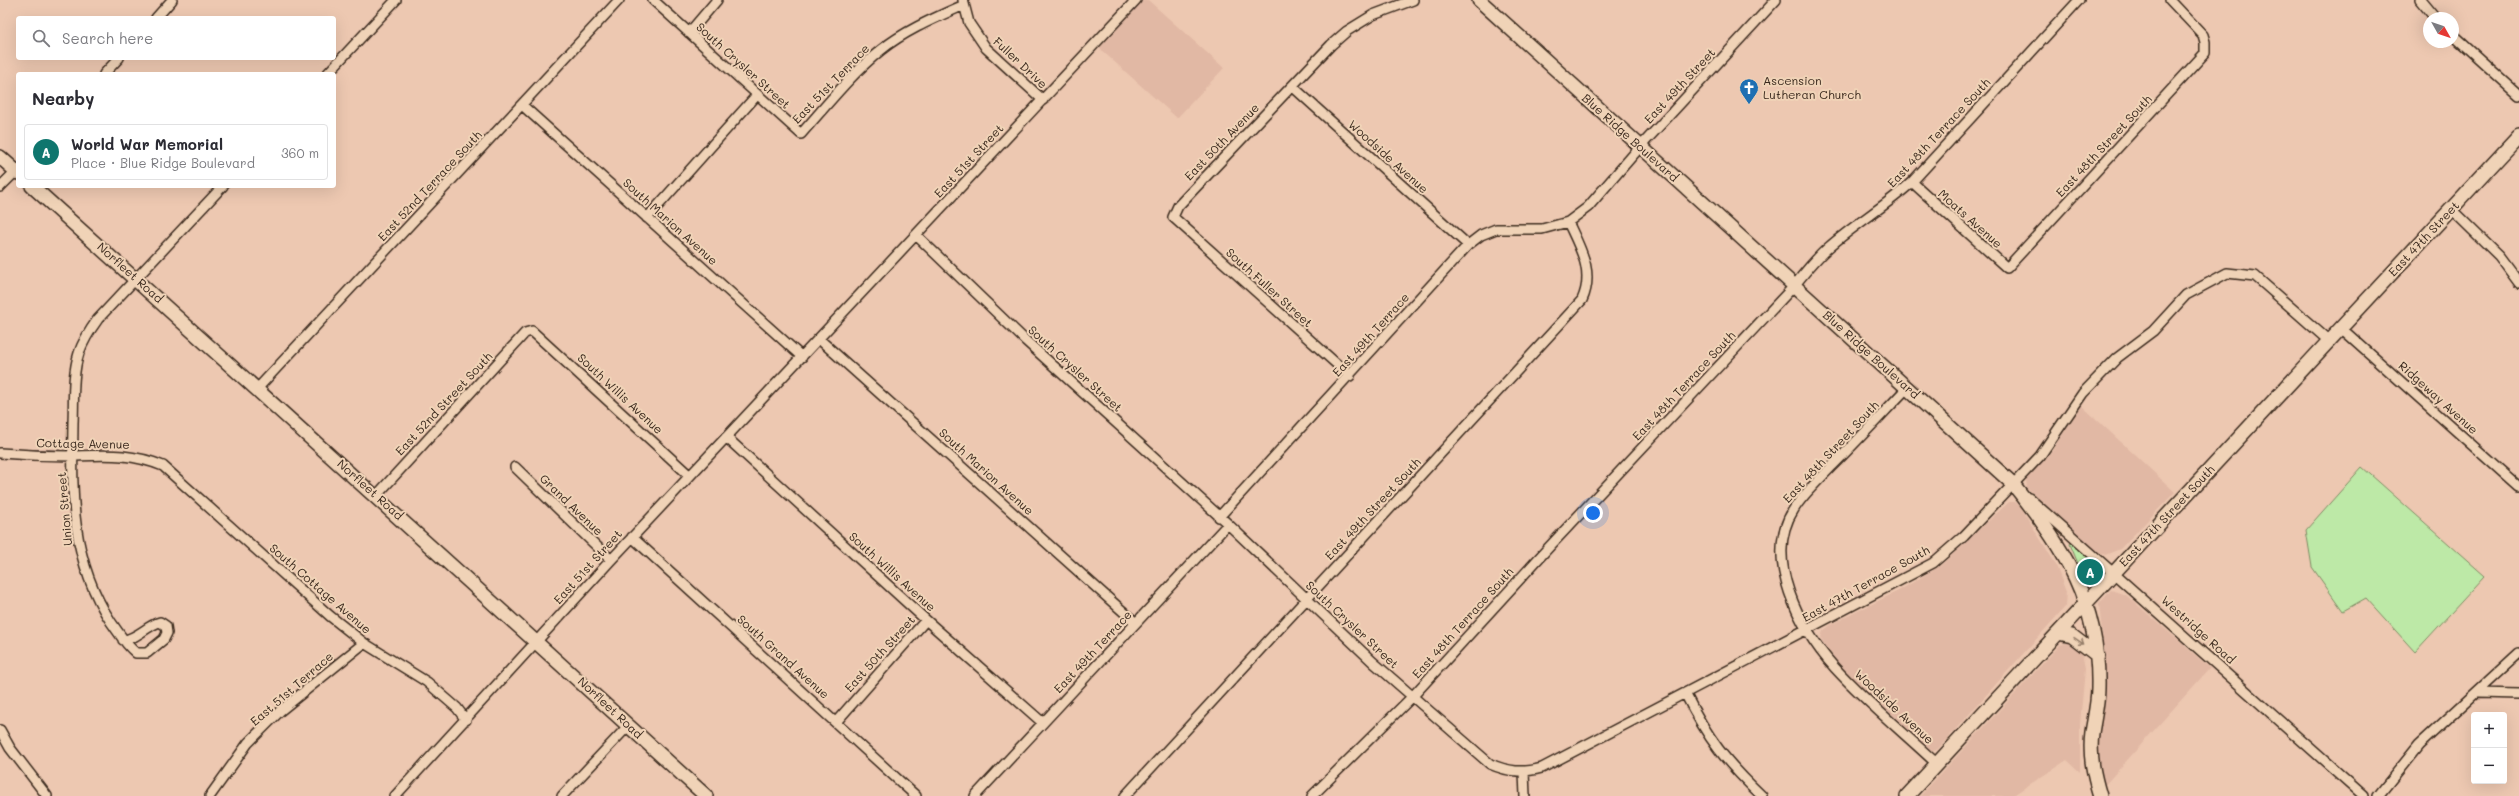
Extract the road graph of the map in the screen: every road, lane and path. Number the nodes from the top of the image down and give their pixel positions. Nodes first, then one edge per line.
1 (172, 0) edge
2 (396, 0) edge
3 (619, 0) edge
4 (653, 0) edge
5 (716, 0) edge
6 (1136, 0) edge
7 (1412, 0) edge
8 (1479, 0) edge
9 (1776, 0) edge
10 (2079, 0) edge
11 (2170, 0) edge
12 (2420, 0) edge
13 (963, 3) edge
14 (2430, 12) edge
15 (158, 16) edge
16 (689, 33) junction
17 (2459, 41) edge
18 (117, 60) edge
19 (106, 72) edge
20 (329, 72) edge
21 (1292, 86) junction
22 (758, 95) junction
23 (2519, 96) edge
24 (1042, 100) junction
25 (522, 105) junction
26 (799, 133) joint
27 (2519, 136) edge
28 (1640, 147) junction
29 (0, 157) edge
30 (16, 170) edge
31 (16, 172) edge
32 (1912, 182) junction
33 (0, 187) edge
34 (34, 188) edge
35 (221, 188) edge
36 (2451, 210) junction
37 (1173, 217) joint
38 (647, 218) junction
39 (1568, 222) junction
40 (916, 235) junction
41 (1468, 245) junction
42 (2012, 263) joint
43 (137, 279) junction
44 (2519, 283) edge
45 (1794, 286) junction
46 (2341, 328) junction
47 (532, 331) joint
48 (819, 339) junction
49 (2329, 341) junction
50 (802, 357) junction
51 (1350, 376) junction
52 (1908, 387) junction
53 (257, 389) junction
54 (726, 437) junction
55 (0, 453) edge
56 (73, 456) junction
57 (515, 467) dead end
58 (690, 476) junction
59 (182, 482) joint
60 (2013, 484) junction
61 (2519, 487) edge
62 (376, 496) junction
63 (1219, 516) junction
64 (1228, 524) junction
65 (632, 537) junction
66 (611, 560) junction
67 (2115, 572) junction
68 (1307, 599) junction
69 (2085, 604) junction
70 (926, 620) junction
71 (1136, 623) junction
72 (1808, 629) junction
73 (2058, 633) junction
74 (123, 640) junction
75 (537, 641) junction
76 (364, 644) junction
77 (2519, 653) edge
78 (2098, 656) junction
79 (1835, 667) joint
80 (1685, 693) junction
81 (2478, 693) junction
82 (2519, 694) edge
83 (1412, 697) junction
84 (466, 720) junction
85 (836, 722) junction
86 (1043, 723) junction
87 (629, 725) junction
88 (0, 730) edge
89 (1937, 764) junction
90 (1524, 772) junction
91 (47, 796) edge
92 (210, 796) edge
93 (395, 796) edge
94 (562, 796) edge
95 (706, 796) edge
96 (916, 796) edge
97 (975, 796) edge
98 (1126, 796) edge
99 (1312, 796) edge
100 (1524, 796) edge
101 (1762, 796) edge
102 (1907, 796) edge
103 (2100, 796) edge
104 (2364, 796) edge
105 (2378, 796) edge

1 - 15 street
2 - 20 street
3 - 25 street, East 52nd Terrace South
4 - 16 street, South Crysler Street
5 - 16 street
6 - 24 street, East 51st Street
7 - 21 street, East 50th Avenue
8 - 28 street, Blue Ridge Boulevard
9 - 28 street, East 49th Street
10 - 32 street, East 48th Terrace South
11 - 42 street, East 48th Street South
12 - 14 street
13 - 24 street, Fuller Drive
13 - 26 street, East 51st Terrace
16 - 22 street, South Crysler Street
17 - 23 street
18 - 19 street
21 - 37 street, East 50th Avenue
21 - 41 street, Woodside Avenue
22 - 26 street, South Crysler Street
22 - 38 street
24 - 40 street, East 51st Street
25 - 38 street, South Marion Avenue
25 - 53 street, East 52nd Terrace South
27 - 36 street, East 47th Street
28 - 39 street, East 49th Street
28 - 45 street, Blue Ridge Boulevard
29 - 30 street
31 - 33 street
32 - 42 street, Moats Avenue
32 - 45 street, East 48th Terrace South
34 - 43 street, Norfleet Road
35 - 43 street, Union Street
36 - 44 street
36 - 46 street, East 47th Street
37 - 51 street, South Fuller Street
38 - 50 street, South Marion Avenue
39 - 41 street, East 49th Terrace
39 - 68 street, East 49th Street South
40 - 48 street, East 51st Street
40 - 63 street, South Crysler Street
41 - 51 street, East 49th Terrace
43 - 53 street, Norfleet Road
43 - 56 street, Union Street
45 - 52 street, Blue Ridge Boulevard
45 - 83 street, East 48th Terrace South
46 - 49 street, East 47th Street
46 - 61 street, Ridgeway Avenue
47 - 58 street, South Willis Avenue
47 - 62 street, East 52nd Street South
48 - 50 street, East 51st Street
48 - 71 street, South Marion Avenue
49 - 60 street, East 47th Terrace South
49 - 67 street, East 47th Street South
50 - 54 street, East 51st Street
51 - 63 street, East 49th Terrace
52 - 60 street, Blue Ridge Boulevard
52 - 72 street, East 48th Street South
53 - 62 street, Norfleet Road
54 - 58 street, East 51st Street
54 - 70 street, South Willis Avenue
55 - 56 street, Cottage Avenue
56 - 59 street, Cottage Avenue
56 - 74 street, Union Street
57 - 66 street, Grand Avenue
58 - 65 street, East 51st Street
59 - 76 street, South Cottage Avenue
60 - 67 street, Westridge Road
60 - 69 street, Blue Ridge Boulevard
60 - 72 street, East 47th Terrace South
62 - 75 street, Norfleet Road
63 - 64 street, South Crysler Street
64 - 68 street, South Crysler Street
64 - 71 street, East 49th Terrace
65 - 66 street, East 51st Street
65 - 85 street, South Grand Avenue
66 - 75 street, East 51st Street
67 - 69 street, East 47th Street South
67 - 104 street, Westridge Road
68 - 83 street, South Crysler Street
68 - 98 street, East 49th Street South
69 - 73 street, East 47th Street South
69 - 78 street, Blue Ridge Boulevard
70 - 85 street, East 50th Street
70 - 86 street, South Willis Avenue
71 - 86 street, East 49th Terrace
72 - 79 street, East 48th Street South
72 - 80 street, East 47th Terrace South
73 -> 78 street
73 - 89 street, East 47th Street South
74 - 74 street, Union Street
75 - 84 street, East 51st Street
75 - 87 street, Norfleet Road
76 - 84 street, South Cottage Avenue
76 - 92 street, East 51st Terrace
77 - 81 street
78 - 103 street, Blue Ridge Boulevard
79 - 89 street, Woodside Avenue
80 - 90 street, East 47th Terrace South
80 - 101 street
81 - 82 street
81 - 105 street
83 - 90 street, South Crysler Street
83 - 99 street, East 48th Terrace South
84 - 93 street, East 51st Street
85 - 96 street, South Grand Avenue
86 - 97 street, East 49th Terrace
87 - 94 street
87 - 95 street, Norfleet Road
88 - 91 street
89 - 102 street, East 47th Street South
90 - 100 street

